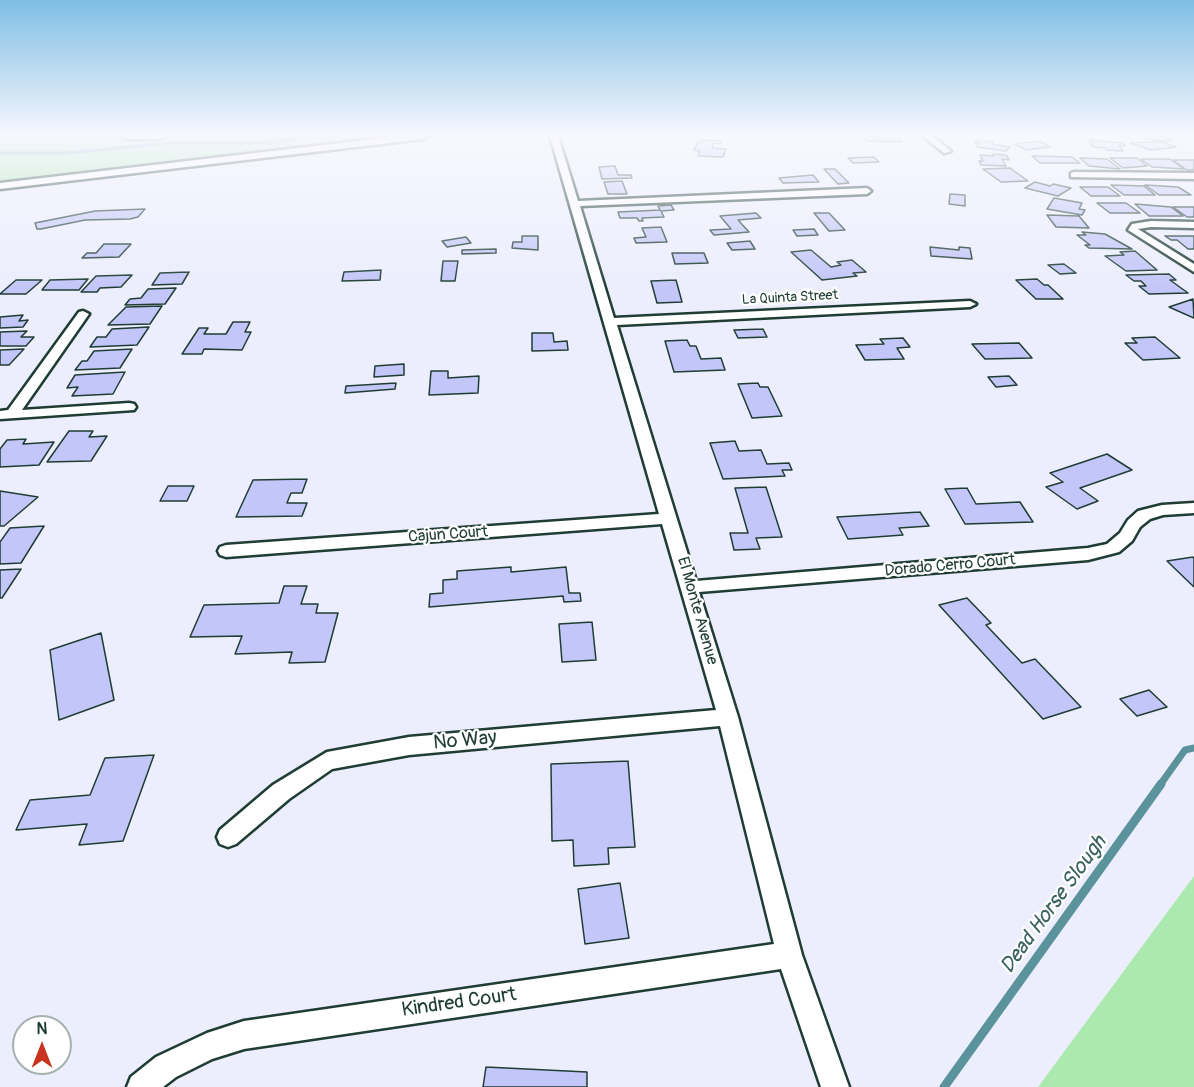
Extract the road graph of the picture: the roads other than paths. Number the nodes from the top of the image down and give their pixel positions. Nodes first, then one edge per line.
1 (570, 187) edge
2 (867, 191) dead end
3 (575, 204) junction
4 (1194, 225) edge
5 (1194, 269) edge
6 (970, 304) dead end
7 (83, 314) dead end
8 (611, 322) junction
9 (129, 407) dead end
10 (6, 415) edge
11 (1194, 508) edge
12 (670, 518) junction
13 (226, 551) dead end
14 (691, 588) junction
15 (728, 717) junction
16 (228, 837) dead end
17 (789, 955) junction
18 (141, 1087) edge
19 (835, 1087) edge

1 - 3 street, El Monte Avenue
2 - 3 street
3 - 8 street, El Monte Avenue
4 - 5 street
6 - 8 street, La Quinta Street
7 - 10 street
8 - 12 street, El Monte Avenue
9 - 10 street
11 - 14 street, Dorado Cerro Court
12 - 13 street, Cajun Court
12 - 14 street, El Monte Avenue
14 - 15 street, El Monte Avenue
15 - 16 street, No Way
15 - 17 street, El Monte Avenue
17 - 18 street, Kindred Court
17 - 19 street, El Monte Avenue

